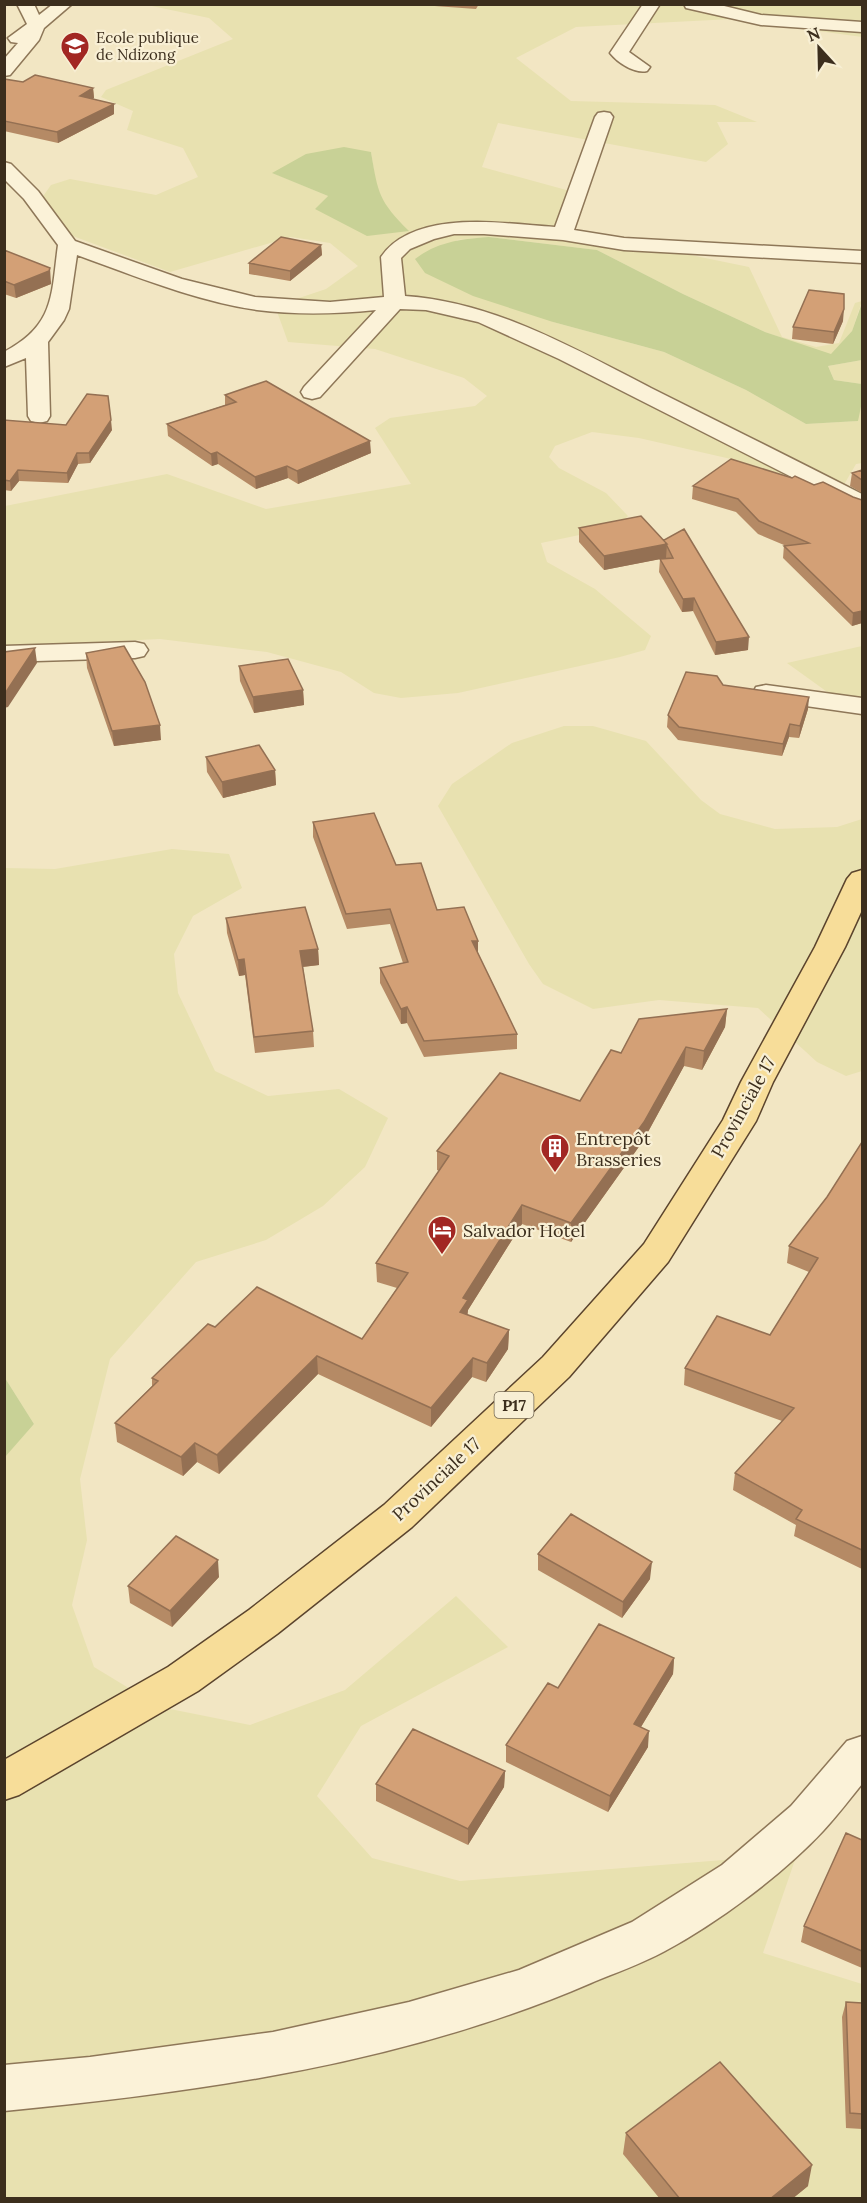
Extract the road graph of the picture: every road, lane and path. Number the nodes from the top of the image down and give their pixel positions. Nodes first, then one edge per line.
1 (25, 4) edge
2 (64, 4) edge
3 (651, 4) edge
4 (692, 4) edge
5 (36, 26) junction
6 (862, 27) edge
7 (4, 44) edge
8 (641, 67) dead end
9 (4, 71) edge
10 (604, 117) dead end
11 (4, 168) edge
12 (563, 234) junction
13 (68, 245) junction
14 (862, 257) edge
15 (395, 302) junction
16 (37, 342) junction
17 (4, 361) edge
18 (312, 392) dead end
19 (39, 416) dead end
20 (862, 502) edge
21 (135, 650) dead end
22 (4, 654) edge
23 (742, 690) edge
24 (862, 705) edge
25 (862, 879) edge
26 (862, 1754) edge
27 (4, 1782) edge
28 (4, 2088) edge

1 - 5 street
2 - 5 street
3 - 8 street
4 - 6 street
5 - 7 street
5 - 9 street
10 - 12 street
11 - 13 street
12 - 14 street
12 - 15 street
13 - 15 street
13 - 16 street
15 - 18 street
15 - 20 street
16 - 17 street
16 - 19 street
21 - 22 street
23 - 24 street
25 - 27 main road, Provinciale 17 / P17
26 - 28 street

